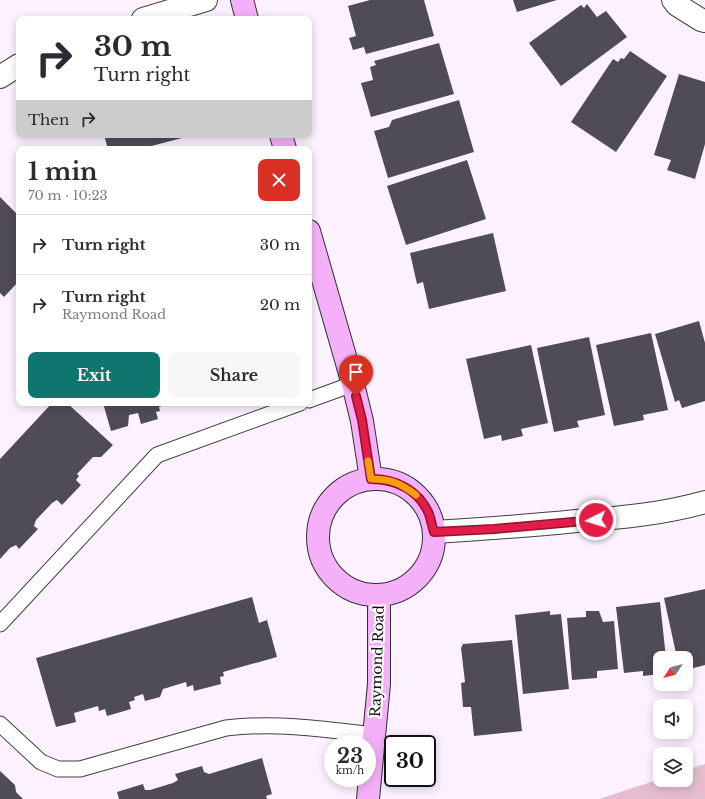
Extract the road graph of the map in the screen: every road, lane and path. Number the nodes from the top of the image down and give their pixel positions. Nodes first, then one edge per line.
1 (206, 0) edge
2 (242, 0) edge
3 (673, 0) edge
4 (153, 16) edge
5 (246, 16) edge
6 (705, 21) edge
7 (16, 67) edge
8 (0, 77) edge
9 (312, 241) edge
10 (353, 384) junction
11 (312, 399) edge
12 (292, 406) edge
13 (371, 479) junction
14 (705, 502) edge
15 (434, 532) junction
16 (379, 595) junction
17 (0, 624) edge
18 (0, 724) edge
19 (374, 735) joint
20 (369, 787) edge
21 (368, 799) edge

1 - 4 street
2 - 5 street
3 - 6 street
7 - 8 street
9 - 10 street
10 - 11 lane
10 - 13 street
12 - 17 lane
13 - 15 street
13 - 16 street
14 - 15 street
15 - 16 street
16 - 19 street, Raymond Road
18 - 19 lane
20 - 21 street, Raymond Road

